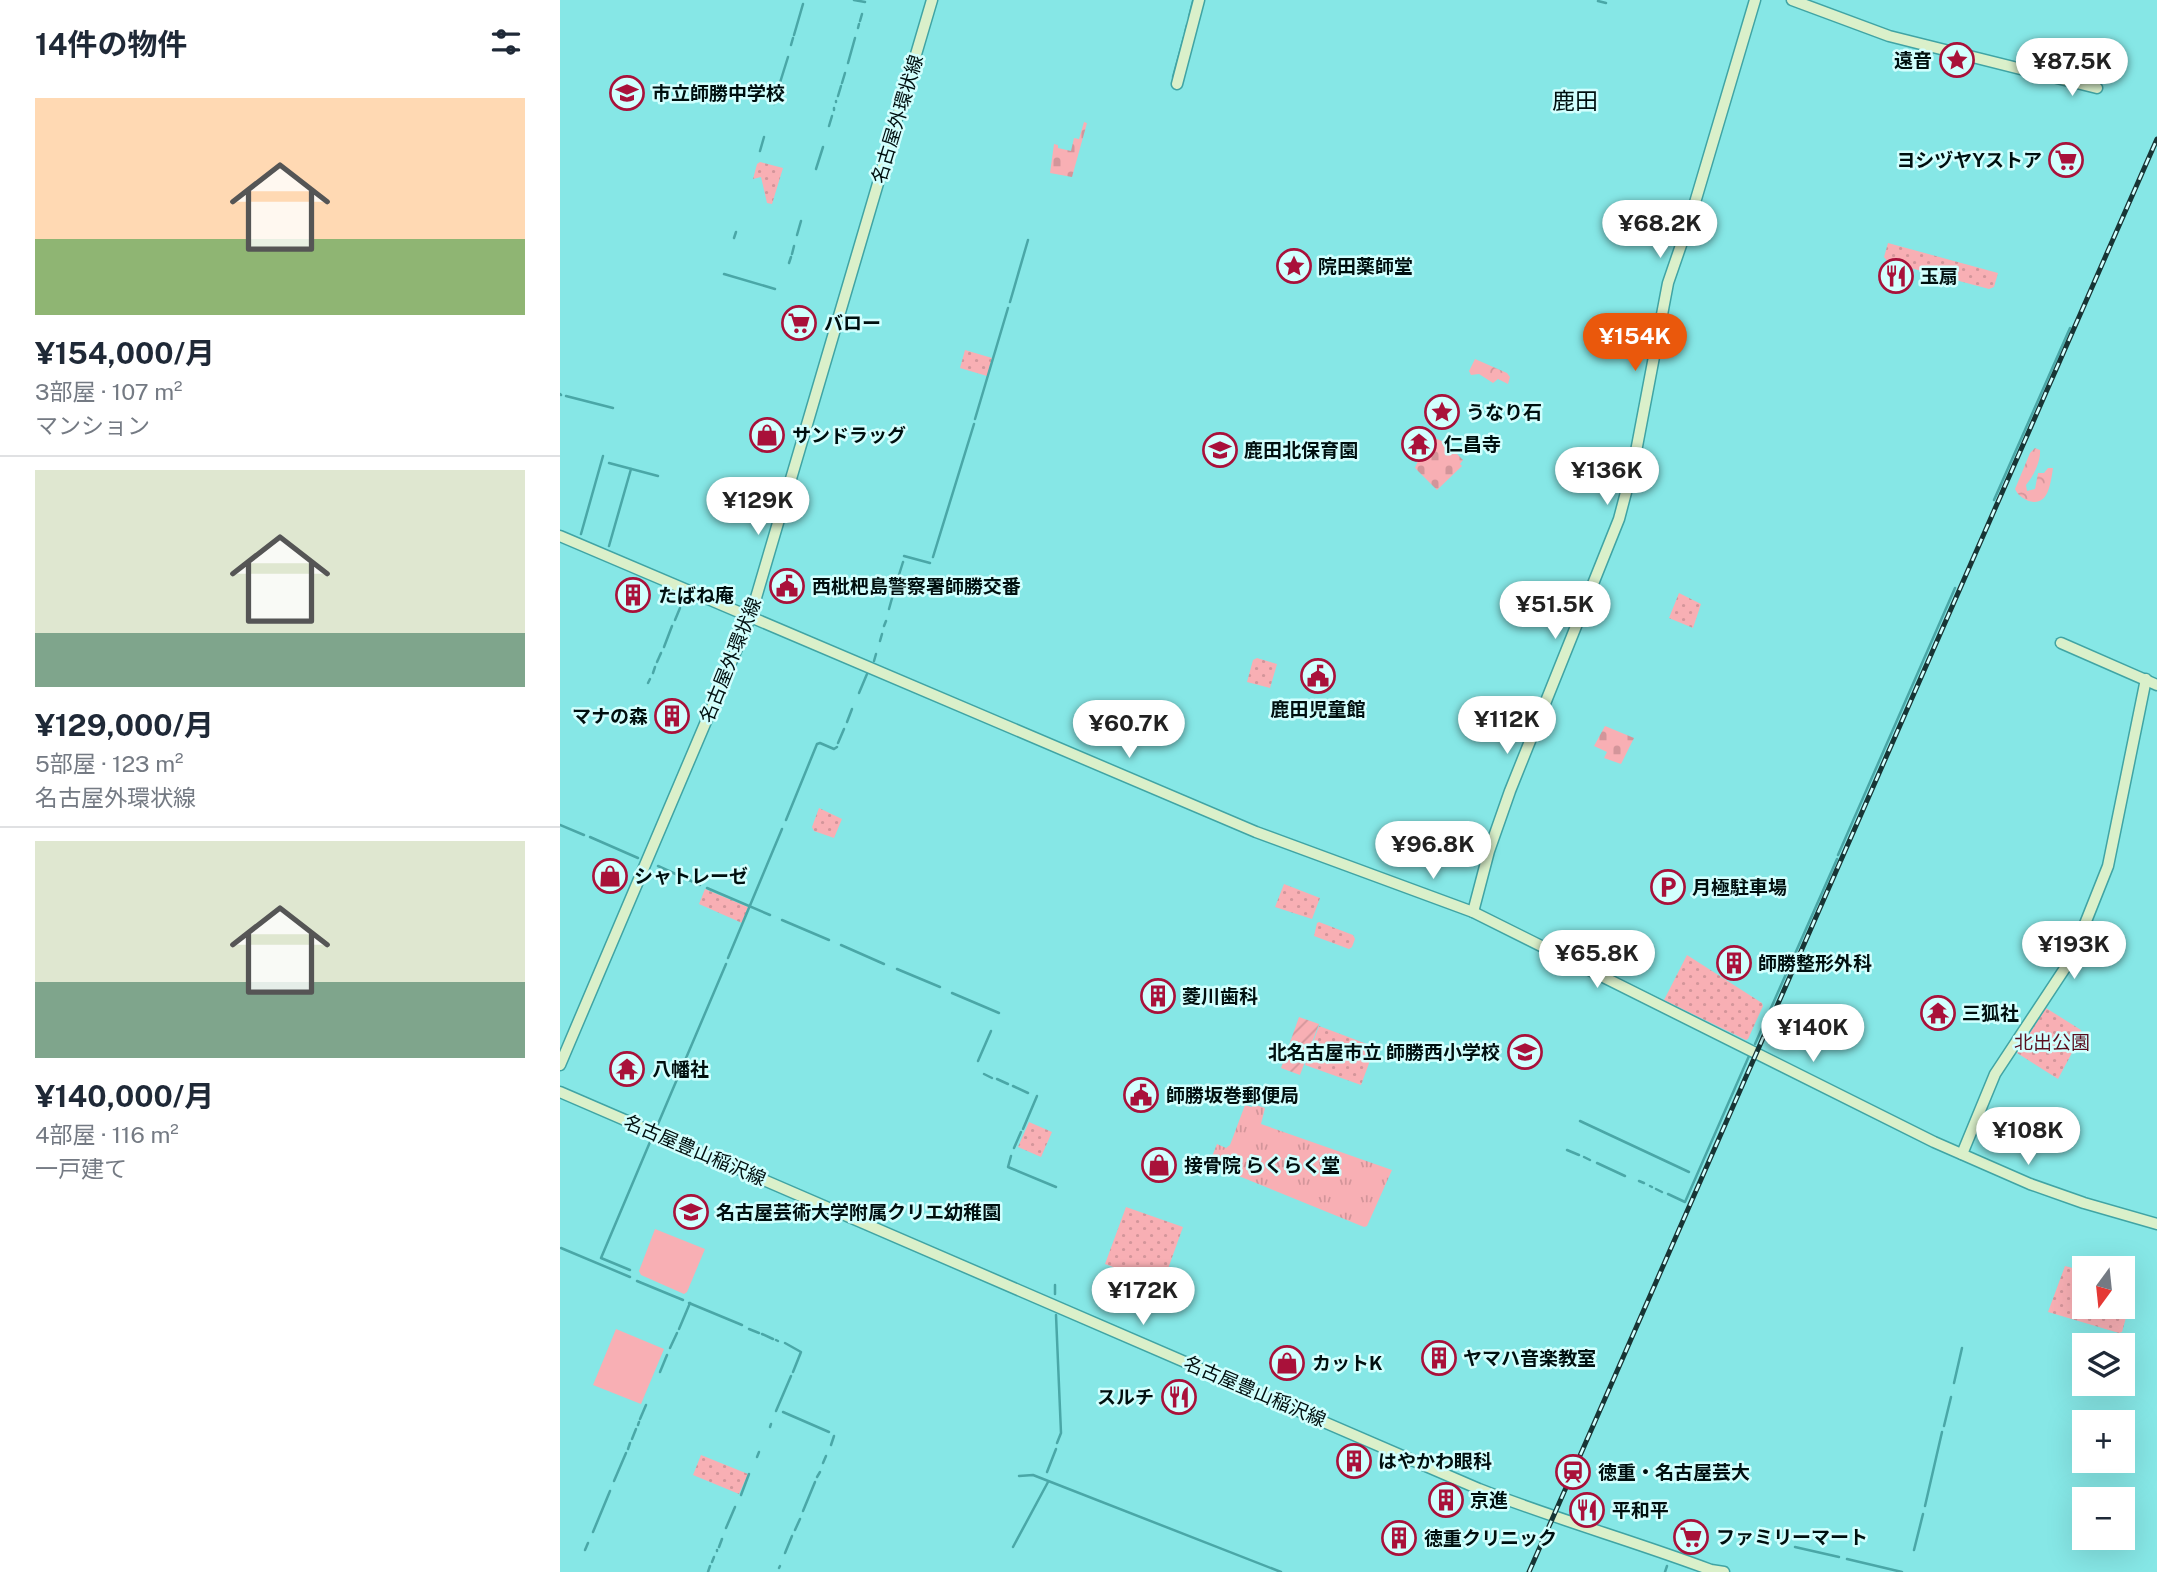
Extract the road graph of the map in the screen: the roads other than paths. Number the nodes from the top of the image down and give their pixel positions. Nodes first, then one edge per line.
1 (932, 0) edge
2 (1199, 0) edge
3 (1755, 0) edge
4 (1792, 0) edge
5 (1177, 83) dead end
6 (2097, 88) dead end
7 (560, 537) edge
8 (750, 618) junction
9 (2061, 643) dead end
10 (2146, 679) junction
11 (2157, 685) edge
12 (1473, 912) junction
13 (560, 1065) edge
14 (560, 1092) edge
15 (1962, 1154) junction
16 (2157, 1224) edge
17 (1724, 1572) edge

1 - 8 street, 名古屋外環状線
2 - 5 street
3 - 12 street
4 - 6 street
7 - 8 street
8 - 12 street
8 - 13 street, 名古屋外環状線
9 - 10 street
10 - 11 street
10 - 15 street
12 - 15 street
14 - 17 street, 名古屋豊山稲沢線
15 - 16 street

